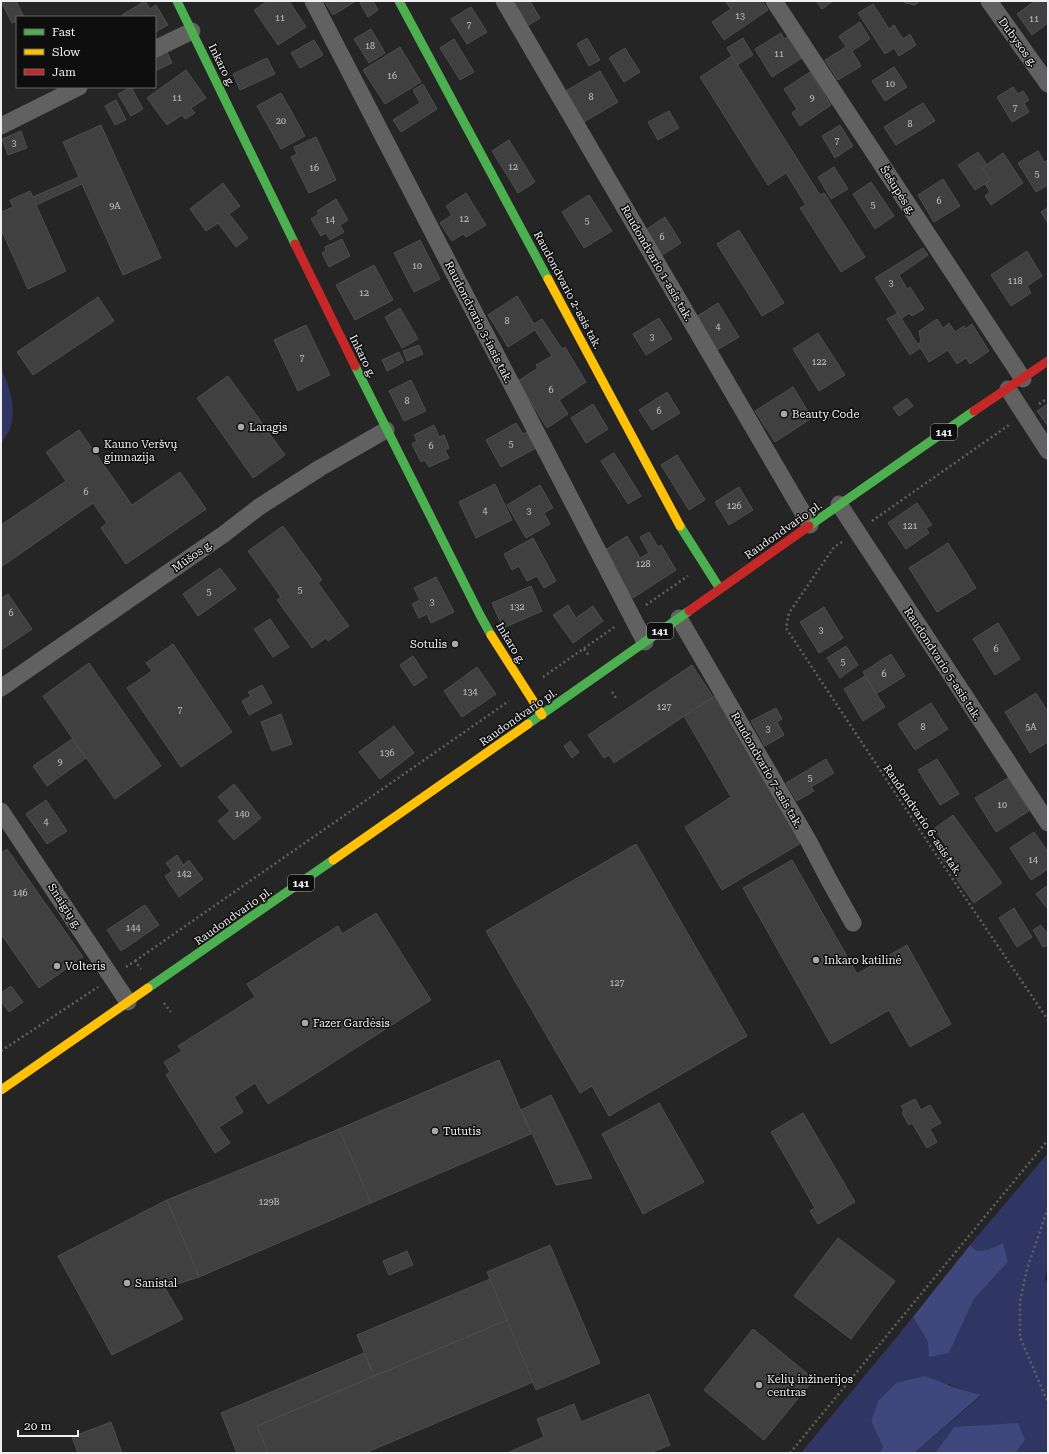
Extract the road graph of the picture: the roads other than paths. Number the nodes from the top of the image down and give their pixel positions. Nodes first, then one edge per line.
1 (177, 1) edge
2 (313, 1) edge
3 (399, 1) edge
4 (504, 1) edge
5 (774, 1) edge
6 (991, 2) edge
7 (192, 31) junction
8 (156, 49) edge
9 (1048, 84) edge
10 (77, 88) edge
11 (1, 126) edge
12 (1048, 361) edge
13 (1023, 379) junction
14 (1008, 389) junction
15 (386, 430) junction
16 (1048, 451) edge
17 (840, 504) junction
18 (810, 525) junction
19 (720, 589) junction
20 (679, 618) junction
21 (645, 642) junction
22 (1, 688) edge
23 (542, 715) junction
24 (1, 811) edge
25 (1048, 822) edge
26 (853, 923) dead end
27 (128, 1002) junction
28 (1, 1090) edge

1 - 7 street, Inkaro g.
2 - 21 street, Raudondvario 3-iasis tak.
3 - 19 street, Raudondvario 2-asis tak.
4 - 18 street, Raudondvario 1-asis tak.
5 - 13 street, Šešupės g.
6 - 9 street, Dubysos g.
7 - 8 street
7 - 15 street, Inkaro g.
10 - 11 street
12 - 13 street, Raudondvario pl. / 141
13 - 14 street, Raudondvario pl. / 141
14 - 16 street
14 - 17 street, Raudondvario pl. / 141
15 - 22 street, Mūšos g.
15 - 23 street, Inkaro g.
17 - 18 street, Raudondvario pl. / 141
17 - 25 street, Raudondvario 5-asis tak.
18 - 19 street, Raudondvario pl. / 141
19 - 20 street, Raudondvario pl. / 141
20 - 21 street, Raudondvario pl. / 141
20 - 26 street, Raudondvario 7-asis tak.
21 - 23 street, Raudondvario pl. / 141
23 - 27 street, Raudondvario pl. / 141
24 - 27 street, Snaigių g.
27 - 28 street, Raudondvario pl. / 141

